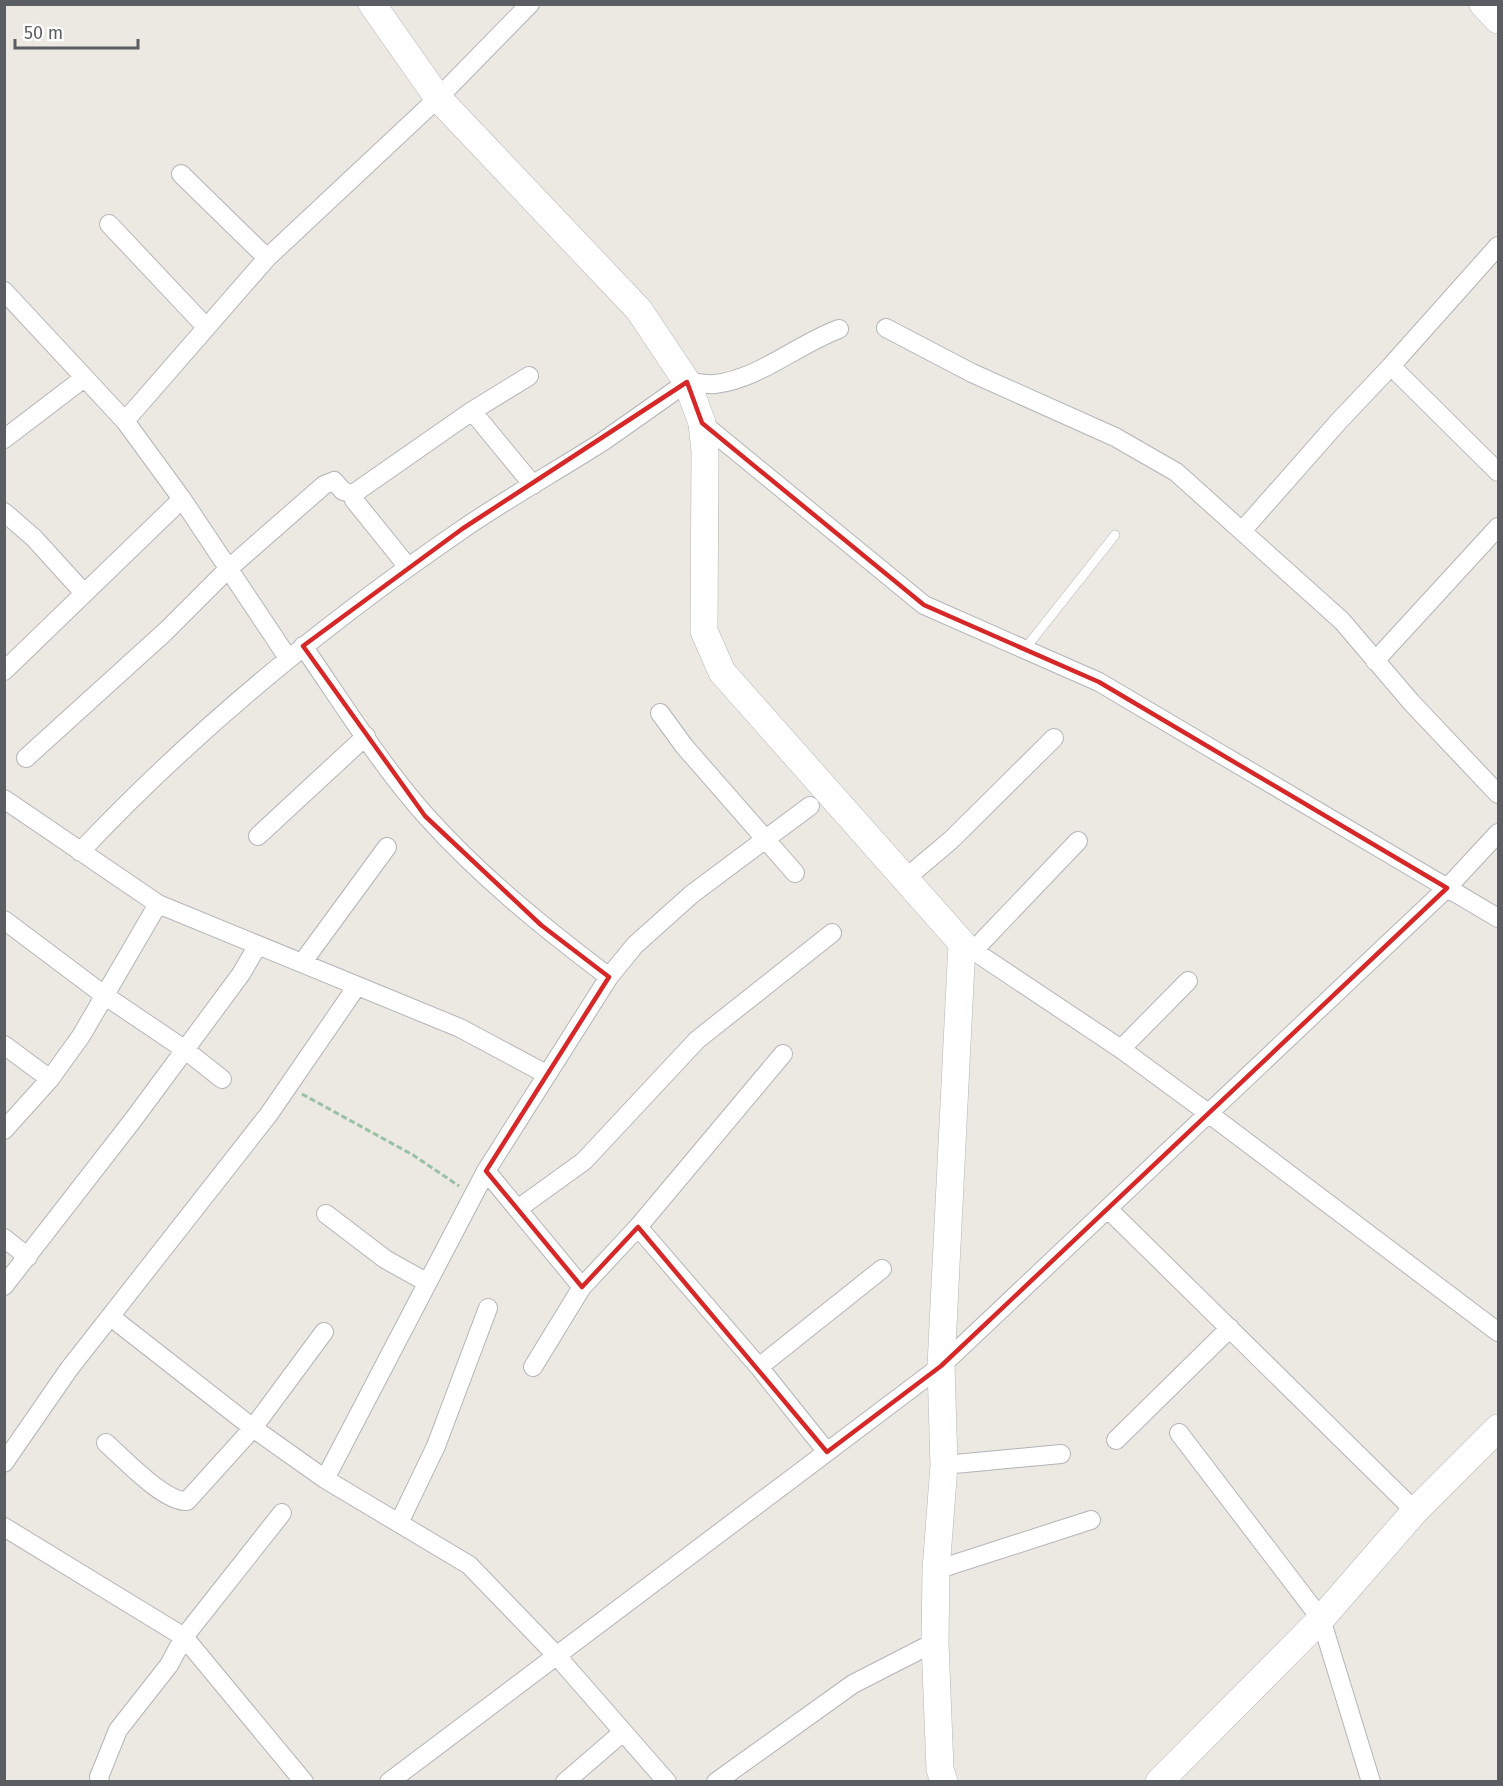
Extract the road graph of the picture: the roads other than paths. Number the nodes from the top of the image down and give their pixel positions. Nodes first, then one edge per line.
1 (372, 4) edge
2 (530, 4) edge
3 (1483, 4) edge
4 (1498, 20) edge
5 (438, 98) junction
6 (182, 174) dead end
7 (109, 224) dead end
8 (1498, 246) edge
9 (267, 258) junction
10 (4, 291) edge
11 (206, 327) junction
12 (886, 328) dead end
13 (839, 329) dead end
14 (1392, 366) junction
15 (529, 376) dead end
16 (84, 378) junction
17 (687, 382) junction
18 (472, 411) junction
19 (126, 421) junction
20 (702, 423) junction
21 (4, 440) edge
22 (1498, 472) edge
23 (533, 485) junction
24 (353, 494) junction
25 (182, 499) junction
26 (4, 512) edge
27 (1498, 527) edge
28 (1242, 531) junction
29 (1115, 535) dead end
30 (408, 567) junction
31 (227, 570) junction
32 (84, 593) junction
33 (303, 646) junction
34 (1024, 650) junction
35 (288, 658) junction
36 (1376, 661) junction
37 (4, 671) edge
38 (660, 713) dead end
39 (366, 736) junction
40 (1054, 738) dead end
41 (26, 758) dead end
42 (1498, 794) edge
43 (4, 799) edge
44 (810, 806) dead end
45 (1498, 833) edge
46 (258, 836) dead end
47 (766, 838) junction
48 (1078, 841) dead end
49 (387, 847) dead end
50 (80, 852) junction
51 (795, 873) dead end
52 (906, 878) junction
53 (1447, 888) junction
54 (158, 904) junction
55 (1498, 918) edge
56 (4, 920) edge
57 (832, 933) dead end
58 (258, 945) junction
59 (968, 946) junction
60 (302, 963) junction
61 (609, 977) junction
62 (1188, 981) dead end
63 (357, 986) junction
64 (104, 995) junction
65 (4, 1046) edge
66 (184, 1049) junction
67 (1121, 1049) junction
68 (783, 1054) dead end
69 (546, 1074) junction
70 (222, 1078) dead end
71 (50, 1079) junction
72 (1209, 1113) junction
73 (4, 1130) edge
74 (486, 1171) junction
75 (519, 1208) junction
76 (1109, 1210) junction
77 (327, 1214) dead end
78 (638, 1227) junction
79 (4, 1238) edge
80 (28, 1257) junction
81 (882, 1269) dead end
82 (426, 1282) junction
83 (4, 1286) edge
84 (582, 1287) junction
85 (488, 1308) dead end
86 (111, 1317) junction
87 (1230, 1328) junction
88 (324, 1332) dead end
89 (1498, 1332) edge
90 (941, 1366) junction
91 (533, 1367) dead end
92 (759, 1367) junction
93 (253, 1428) junction
94 (1498, 1428) edge
95 (1179, 1433) dead end
96 (1116, 1440) dead end
97 (106, 1443) dead end
98 (827, 1452) junction
99 (1061, 1454) dead end
100 (4, 1463) edge
101 (944, 1465) junction
102 (325, 1479) junction
103 (1415, 1511) junction
104 (282, 1513) dead end
105 (1091, 1520) dead end
106 (399, 1523) junction
107 (4, 1527) edge
108 (936, 1570) junction
109 (1321, 1619) junction
110 (184, 1637) junction
111 (935, 1642) junction
112 (557, 1656) junction
113 (623, 1732) junction
114 (100, 1782) edge
115 (304, 1782) edge
116 (389, 1782) edge
117 (565, 1782) edge
118 (667, 1782) edge
119 (716, 1782) edge
120 (944, 1782) edge
121 (1159, 1782) edge
122 (1371, 1782) edge

1 - 5 street
2 - 5 street
3 - 4 street
5 - 9 street
5 - 17 street
6 - 9 street
7 - 11 street
8 - 14 street
9 - 11 street
10 - 16 street
11 - 19 street
12 - 28 street
13 - 17 street
14 - 22 street
14 - 28 street
15 - 18 street
16 - 19 street
16 - 21 street
17 - 20 street
17 - 23 street
18 - 23 street
18 - 24 street
19 - 25 street
20 - 34 street
20 - 52 street
23 - 30 street
24 - 30 street
24 - 31 street
25 - 31 street
25 - 32 street
26 - 32 street
27 - 36 street
28 - 36 street
29 - 34 lane
30 - 33 street
31 - 35 street
31 - 41 street
32 - 37 street
33 - 35 street
33 - 39 street
34 - 53 street
35 - 50 street
36 - 42 street
38 - 47 street
39 - 46 street
39 - 61 street
40 - 52 street
43 - 50 street
44 - 47 street
45 - 53 street
47 - 51 street
47 - 61 street
48 - 59 street
49 - 60 street
50 - 54 street
52 - 59 street
53 - 55 street
53 - 72 street
54 - 58 street
54 - 64 street
56 - 64 street
57 - 75 street
58 - 60 street
58 - 66 street
59 - 67 street
59 - 90 street
60 - 63 street
61 - 69 street
62 - 67 street
63 - 69 street
63 - 86 street
64 - 66 street
64 - 71 street
65 - 71 street
66 - 70 street
66 - 80 street
67 - 72 street
68 - 78 street
69 - 74 street
71 - 73 street
72 - 76 street
72 - 89 street
74 - 75 street
74 - 82 street
75 - 84 street
76 - 87 street
76 - 90 street
77 - 82 street
78 - 84 street
78 - 92 street
79 - 80 street
80 - 83 street
81 - 92 street
82 - 102 street
84 - 91 street
85 - 106 street
86 - 93 street
86 - 100 street
87 - 96 street
87 - 103 street
88 - 93 street
90 - 98 street
90 - 101 street
92 - 98 street
93 - 97 street
93 - 102 street
94 - 103 street
95 - 109 street
98 - 112 street
99 - 101 street
101 - 108 street
102 - 106 street
103 - 109 street
104 - 110 street
105 - 108 street
106 - 112 street
107 - 110 street
108 - 111 street
109 - 121 street
109 - 122 street
110 - 114 street
110 - 115 street
111 - 119 street
111 - 120 street
112 - 113 street
112 - 116 street
113 - 117 street
113 - 118 street

